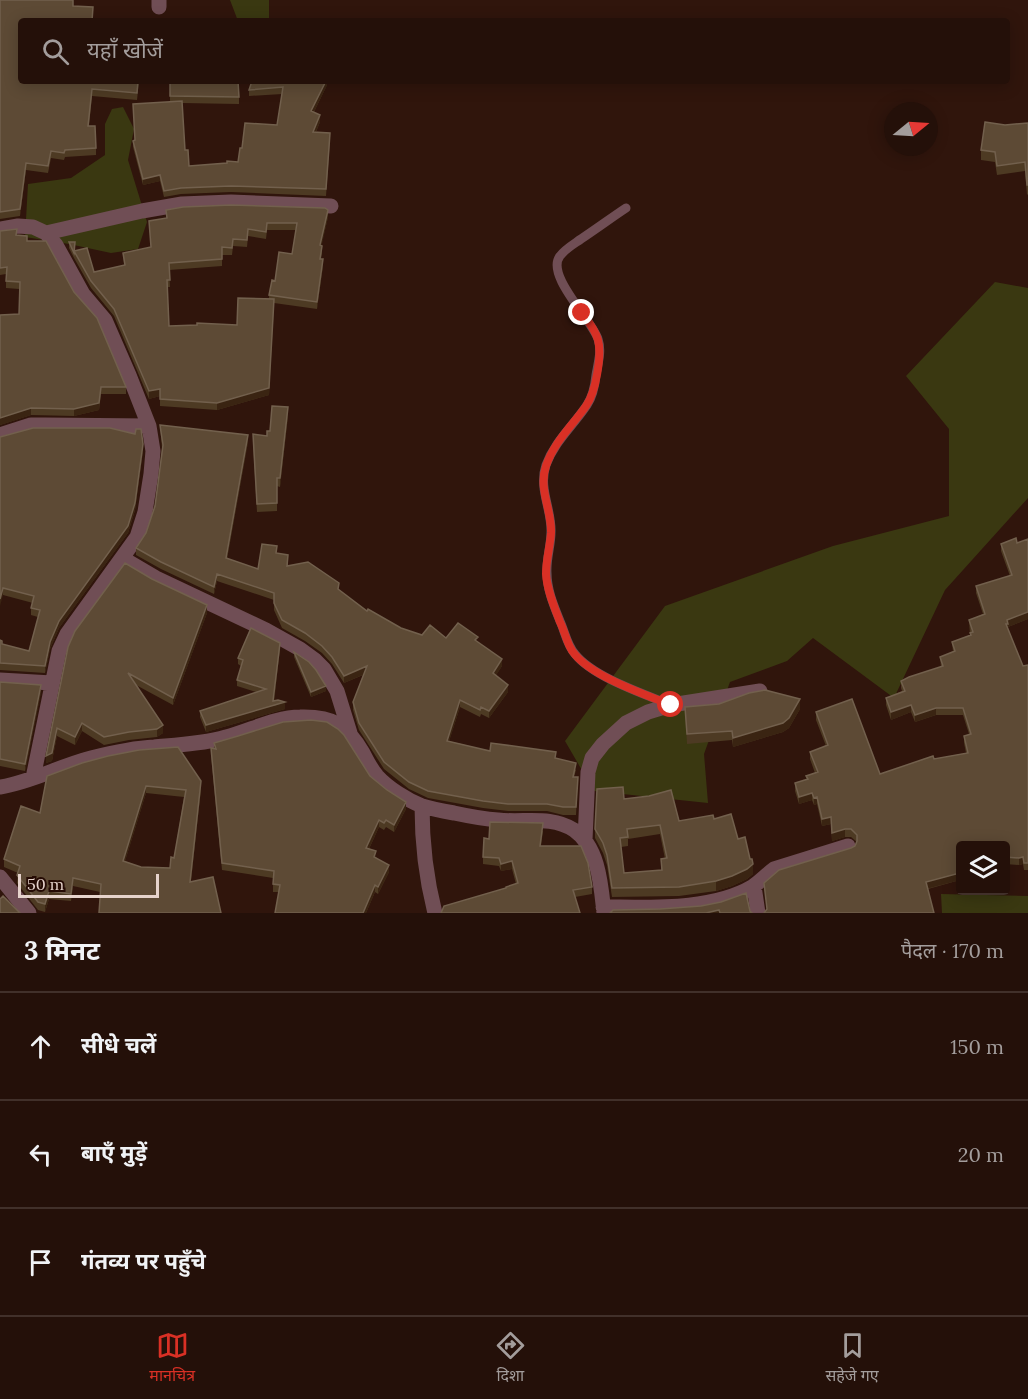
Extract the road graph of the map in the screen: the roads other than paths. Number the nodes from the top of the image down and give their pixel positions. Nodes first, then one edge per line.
1 (331, 206) dead end
2 (626, 208) dead end
3 (0, 229) edge
4 (46, 233) junction
5 (148, 426) junction
6 (0, 435) edge
7 (122, 558) junction
8 (0, 680) edge
9 (52, 683) junction
10 (760, 691) edge
11 (671, 705) junction
12 (350, 733) junction
13 (33, 777) junction
14 (0, 787) edge
15 (422, 806) junction
16 (585, 840) junction
17 (848, 846) edge
18 (0, 877) edge
19 (754, 886) junction
20 (603, 910) edge
21 (29, 913) edge
22 (435, 913) edge
23 (758, 913) edge

1 - 4 street
2 - 11 lane
3 - 4 street
4 - 5 street
5 - 6 street
5 - 7 street
7 - 9 street
7 - 12 street
8 - 9 street
9 - 13 street
10 - 11 street
11 - 16 street
12 - 13 street
12 - 15 street
13 - 14 street
15 - 16 street
15 - 22 street
16 - 20 street
17 - 19 street
18 - 21 street
19 - 20 street
19 - 23 street

